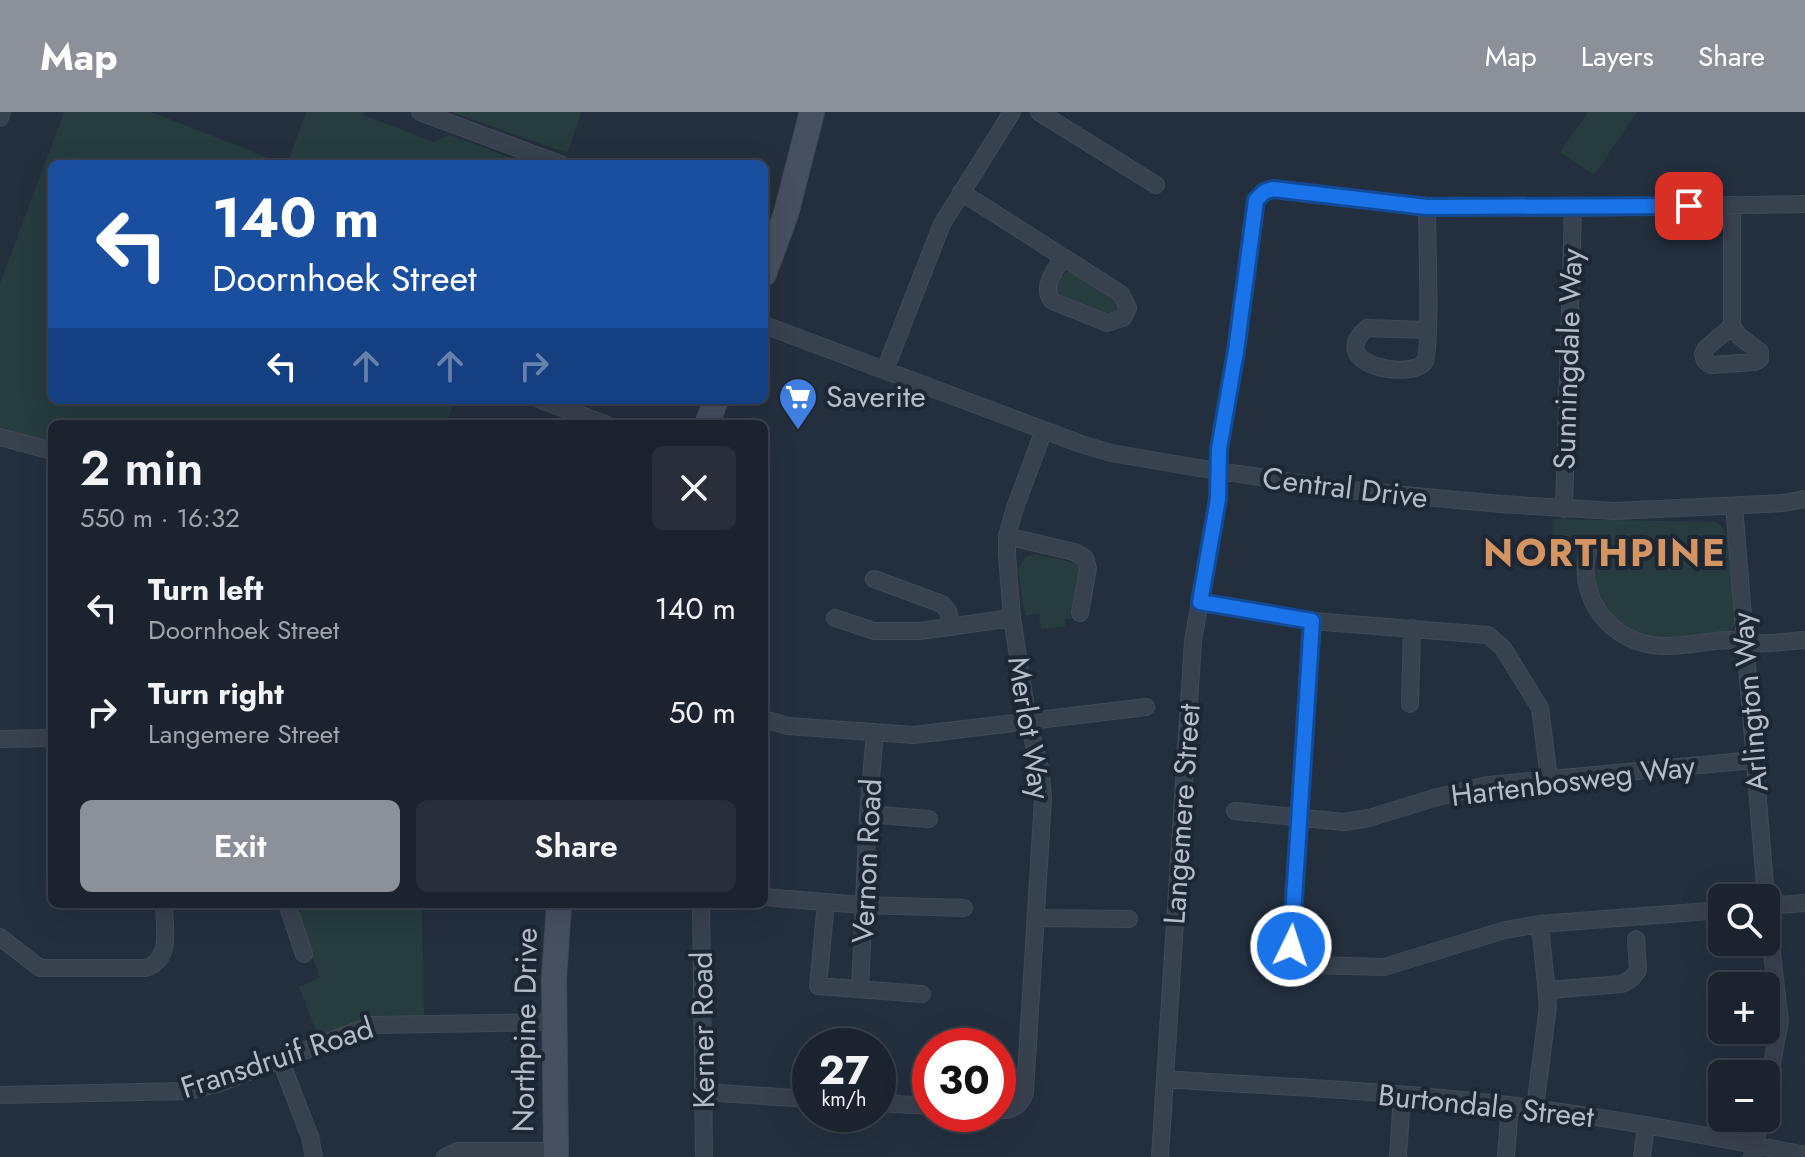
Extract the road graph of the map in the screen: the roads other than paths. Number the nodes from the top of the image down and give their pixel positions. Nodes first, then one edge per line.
1 (2, 112) edge
2 (420, 112) edge
3 (812, 112) edge
4 (1012, 112) edge
5 (1039, 112) edge
6 (0, 118) edge
7 (549, 160) edge
8 (1156, 185) dead end
9 (961, 192) junction
10 (1805, 204) edge
11 (1732, 205) junction
12 (1427, 207) junction
13 (1573, 208) junction
14 (769, 244) edge
15 (1063, 257) junction
16 (768, 326) edge
17 (1732, 326) dead end
18 (1427, 330) dead end
19 (885, 370) junction
20 (552, 404) edge
21 (594, 420) edge
22 (1044, 430) junction
23 (0, 437) edge
24 (48, 450) edge
25 (1218, 472) junction
26 (1805, 499) edge
27 (1734, 506) junction
28 (1564, 509) junction
29 (1007, 536) junction
30 (1589, 548) dead end
31 (874, 579) dead end
32 (1200, 602) junction
33 (1080, 613) dead end
34 (835, 618) dead end
35 (1012, 618) junction
36 (1312, 621) junction
37 (952, 627) junction
38 (1412, 628) junction
39 (1805, 640) edge
40 (1745, 642) junction
41 (1410, 704) dead end
42 (1146, 707) dead end
43 (768, 720) edge
44 (1028, 721) junction
45 (875, 732) junction
46 (48, 738) edge
47 (0, 739) edge
48 (1754, 760) junction
49 (1549, 778) junction
50 (1235, 811) dead end
51 (868, 814) junction
52 (1299, 817) junction
53 (929, 819) dead end
54 (1764, 884) edge
55 (768, 897) edge
56 (826, 902) junction
57 (1805, 903) edge
58 (1780, 904) edge
59 (863, 905) junction
60 (164, 908) edge
61 (288, 908) edge
62 (559, 908) edge
63 (701, 908) edge
64 (964, 908) dead end
65 (1708, 911) edge
66 (1036, 918) junction
67 (1129, 919) dead end
68 (1540, 924) junction
69 (0, 937) edge
70 (1636, 939) dead end
71 (304, 954) dead end
72 (1772, 956) edge
73 (860, 989) junction
74 (1548, 990) junction
75 (922, 994) dead end
76 (555, 1022) junction
77 (280, 1059) junction
78 (1773, 1060) edge
79 (1165, 1079) junction
80 (703, 1092) junction
81 (0, 1095) edge
82 (1402, 1095) junction
83 (792, 1098) edge
84 (1510, 1105) junction
85 (1016, 1106) edge
86 (1535, 1108) junction
87 (1646, 1125) junction
88 (1754, 1151) edge
89 (556, 1154) edge
90 (1805, 1155) edge
91 (314, 1157) edge
92 (445, 1157) edge
93 (704, 1157) edge
94 (1160, 1157) edge
95 (1398, 1157) edge
96 (1506, 1157) edge
97 (1642, 1157) edge

1 - 6 street
2 - 7 street
3 - 14 street
4 - 9 street
5 - 8 street
9 - 15 street
9 - 19 street
10 - 11 street
11 - 13 street
11 - 17 street
12 - 13 street
12 - 18 street
12 - 25 street, Langemere Street
13 - 28 street, Sunningdale Way
15 - 15 street
16 - 19 street, Central Drive
19 - 22 street, Central Drive
20 - 21 street
22 - 25 street, Central Drive
22 - 29 street, Merlot Way
23 - 24 street
25 - 28 street, Central Drive
25 - 32 street, Langemere Street
26 - 27 street, Central Drive
27 - 28 street, Central Drive
27 - 40 street, Arlington Way
29 - 33 street
29 - 35 street, Merlot Way
30 - 40 street
31 - 37 street
32 - 36 street
32 - 79 street, Langemere Street
34 - 37 street
35 - 37 street
35 - 44 street, Merlot Way
36 - 38 street
36 - 52 street
38 - 41 street
38 - 49 street
39 - 40 street
40 - 48 street, Arlington Way
42 - 44 street
43 - 45 street
44 - 45 street
44 - 66 street, Merlot Way
45 - 51 street, Vernon Road
46 - 47 street
48 - 49 street, Hartenbosweg Way
48 - 54 street, Arlington Way
49 - 52 street, Hartenbosweg Way
50 - 52 street, Hartenbosweg Way
51 - 53 street
51 - 59 street, Vernon Road
52 - 68 street
55 - 56 street
56 - 59 street
56 - 73 street
57 - 58 street
59 - 64 street
59 - 73 street, Vernon Road
60 - 69 street
61 - 71 street
62 - 76 street, Northpine Drive
63 - 80 street, Kerner Road
65 - 68 street
66 - 67 street
66 - 85 street, Merlot Way
68 - 74 street
70 - 74 street
72 - 78 street, Arlington Way
73 - 75 street
74 - 86 street
76 - 77 street, Fransdruif Road
76 - 89 street, Northpine Drive
77 - 81 street, Fransdruif Road
77 - 91 street
79 - 82 street, Burtondale Street
79 - 94 street, Langemere Street
80 - 83 street
80 - 93 street, Kerner Road
82 - 84 street, Burtondale Street
82 - 95 street
84 - 86 street, Burtondale Street
84 - 96 street
86 - 87 street, Burtondale Street
87 - 88 street, Burtondale Street
87 - 97 street
88 - 90 street, Burtondale Street
89 - 92 street

